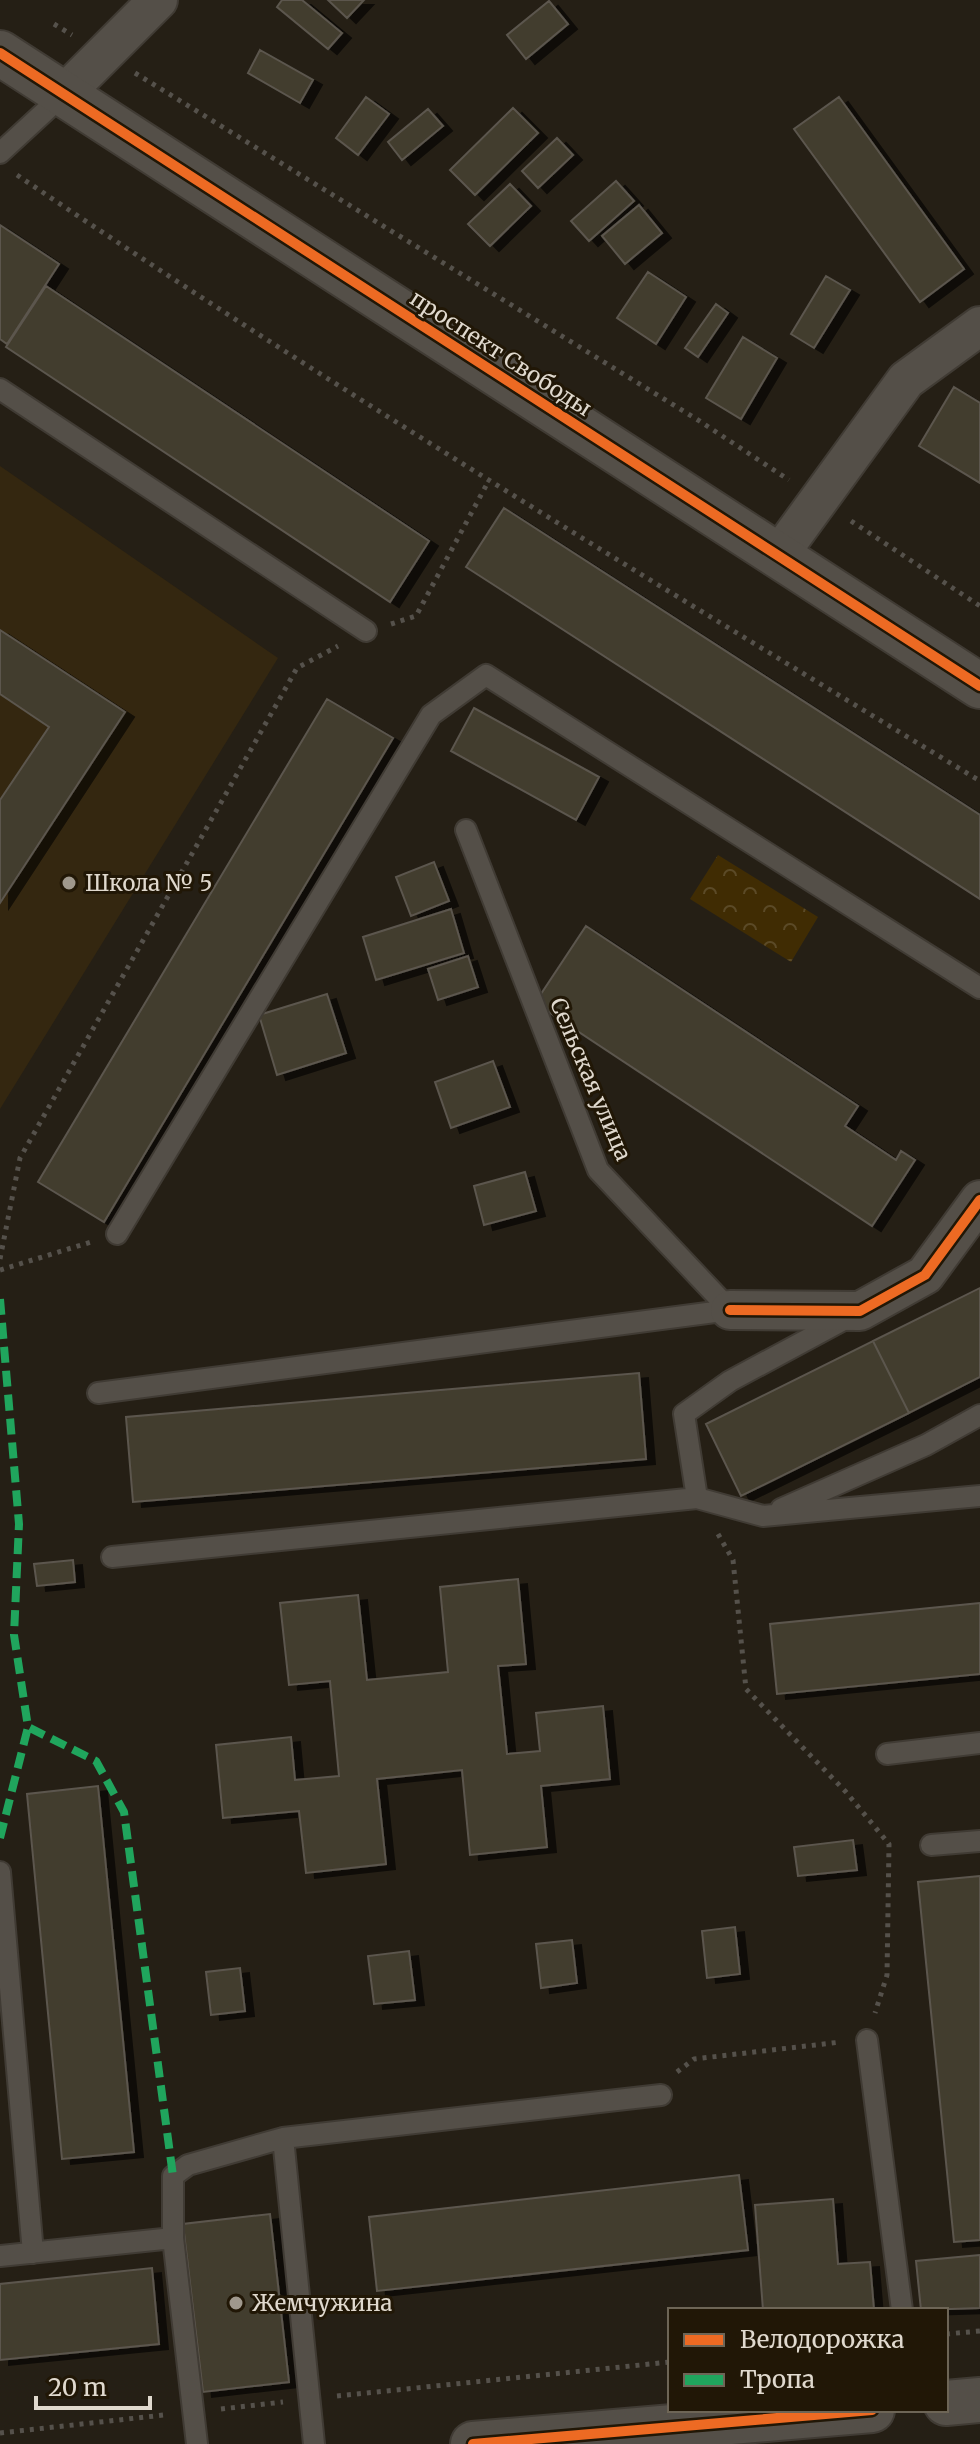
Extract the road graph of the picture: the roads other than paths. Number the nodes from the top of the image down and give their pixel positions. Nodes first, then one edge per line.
1 (158, 0) edge
2 (0, 53) edge
3 (65, 93) junction
4 (0, 153) edge
5 (980, 326) edge
6 (0, 389) edge
7 (778, 556) junction
8 (366, 631) road end
9 (980, 686) edge
10 (466, 830) dead end
11 (980, 988) edge
12 (980, 1200) edge
13 (117, 1234) road end
14 (730, 1310) junction
15 (860, 1311) junction
16 (98, 1393) dead end
17 (980, 1415) edge
18 (980, 1496) edge
19 (697, 1498) junction
20 (763, 1516) junction
21 (112, 1557) dead end
22 (980, 1743) edge
23 (887, 1754) dead end
24 (980, 1841) edge
25 (931, 1845) dead end
26 (0, 1872) edge
27 (867, 2040) road end
28 (661, 2095) road end
29 (283, 2138) junction
30 (173, 2238) junction
31 (33, 2253) junction
32 (0, 2256) edge
33 (902, 2308) edge
34 (980, 2400) edge
35 (948, 2403) edge
36 (849, 2412) edge
37 (197, 2444) edge
38 (314, 2444) edge
39 (473, 2444) edge

1 - 3 street
2 - 3 street, проспект Свободы
3 - 4 lane
3 - 7 street, проспект Свободы
5 - 7 street
6 - 8 lane
7 - 9 street, проспект Свободы
10 - 14 lane, Сельская улица
11 - 13 lane
12 - 15 street
14 - 15 street
14 - 16 lane
15 - 19 lane
17 - 20 lane
18 - 20 lane
19 - 20 lane
19 - 21 lane
22 - 23 lane
24 - 25 lane
26 - 31 lane
27 - 33 lane
28 - 29 lane
29 - 30 lane
29 - 38 lane
30 - 31 lane
30 - 37 lane
31 - 32 lane
34 - 35 street
36 - 39 street

